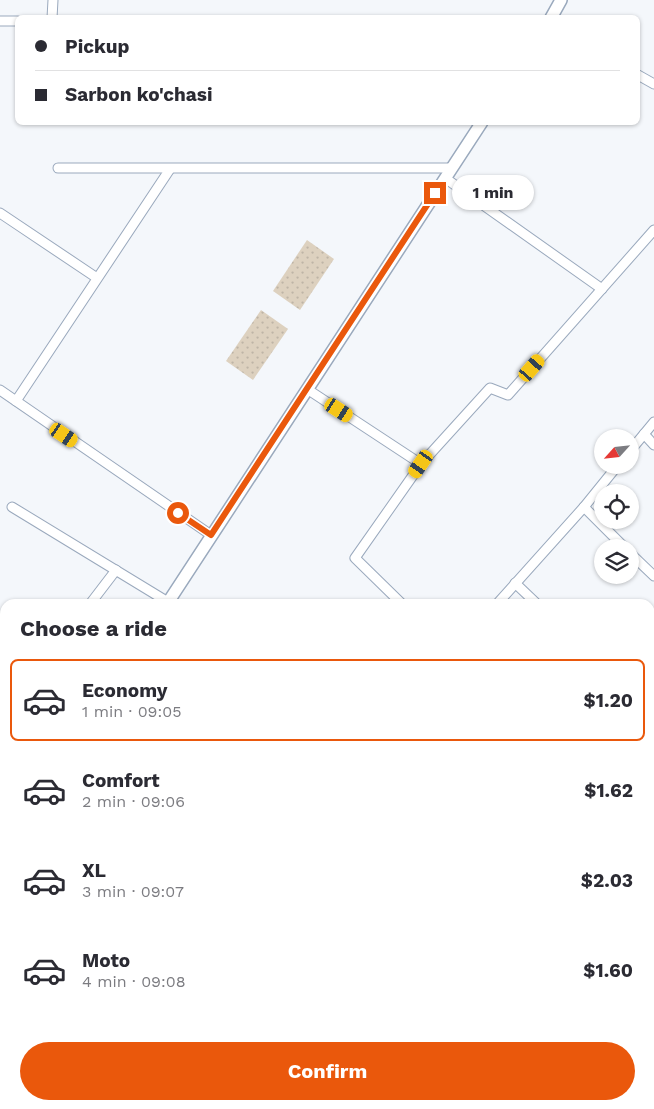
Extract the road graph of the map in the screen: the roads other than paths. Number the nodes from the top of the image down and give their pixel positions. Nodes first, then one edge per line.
1 (53, 0) edge
2 (562, 0) edge
3 (52, 15) edge
4 (553, 15) edge
5 (0, 21) edge
6 (15, 21) edge
7 (640, 75) edge
8 (654, 84) edge
9 (480, 125) edge
10 (58, 168) dead end
11 (170, 169) junction
12 (448, 173) junction
13 (0, 214) edge
14 (654, 230) edge
15 (97, 278) junction
16 (602, 289) junction
17 (307, 389) junction
18 (0, 390) edge
19 (16, 401) junction
20 (654, 422) edge
21 (644, 434) junction
22 (639, 440) edge
23 (654, 445) edge
24 (421, 464) junction
25 (611, 474) edge
26 (12, 507) dead end
27 (584, 507) junction
28 (211, 535) junction
29 (616, 539) edge
30 (639, 562) edge
31 (116, 570) junction
32 (654, 576) edge
33 (515, 583) junction
34 (94, 599) edge
35 (161, 599) edge
36 (170, 599) edge
37 (397, 599) edge
38 (502, 599) edge
39 (532, 599) edge

1 - 3 street
2 - 4 street
5 - 6 street
7 - 8 street
9 - 12 street
10 - 11 street
11 - 12 street
11 - 15 street
12 - 16 street
12 - 17 street
13 - 15 street
14 - 16 street
15 - 19 street
16 - 24 street
17 - 24 street
17 - 28 street
18 - 19 street
19 - 28 street
20 - 21 street
21 - 22 street
21 - 23 street
24 - 37 street
25 - 27 street
26 - 31 street
27 - 29 street
27 - 33 street
28 - 36 street
30 - 32 street
31 - 34 street
31 - 35 street
33 - 38 street
33 - 39 street

